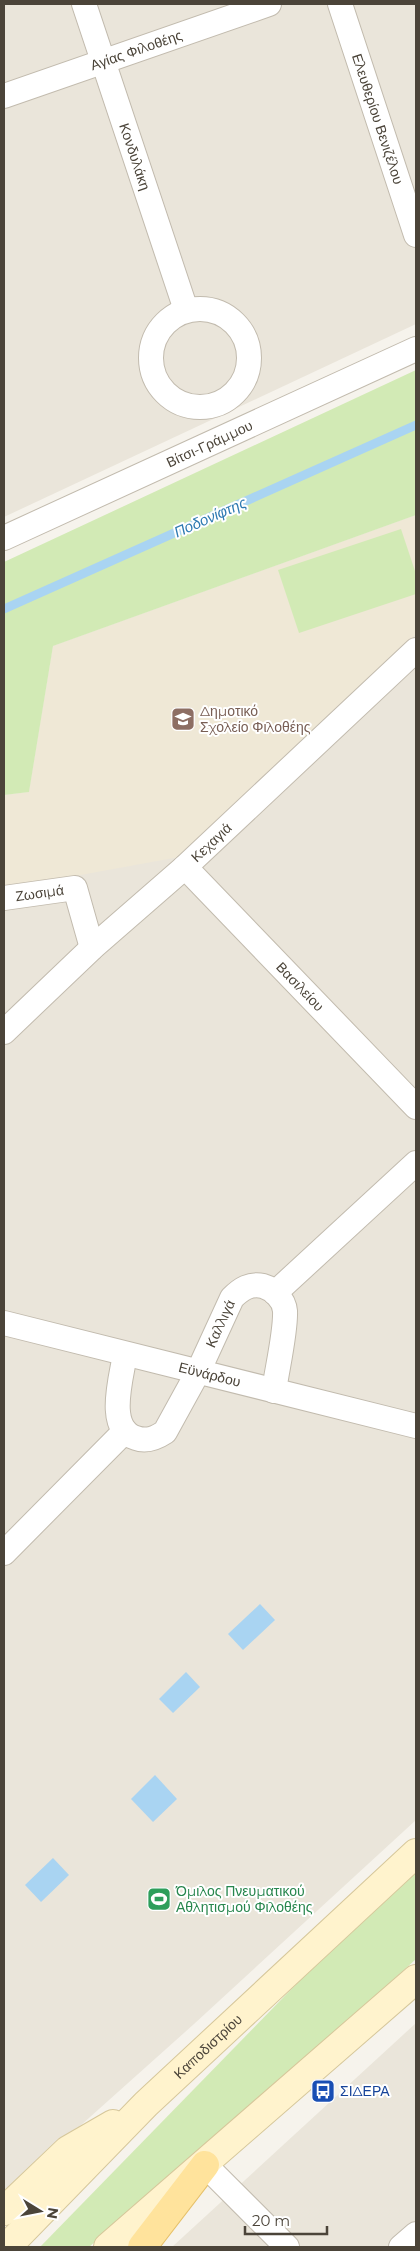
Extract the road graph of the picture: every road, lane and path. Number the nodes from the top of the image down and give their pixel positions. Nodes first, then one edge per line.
1 (84, 4) edge
2 (269, 4) edge
3 (340, 4) edge
4 (104, 61) junction
5 (4, 96) edge
6 (416, 235) edge
7 (186, 310) junction
8 (416, 349) edge
9 (223, 401) junction
10 (237, 431) junction
11 (4, 538) edge
12 (416, 650) edge
13 (185, 867) junction
14 (4, 898) edge
15 (92, 948) junction
16 (4, 1032) edge
17 (416, 1108) edge
18 (416, 1163) edge
19 (276, 1293) junction
20 (4, 1323) edge
21 (125, 1354) junction
22 (198, 1372) junction
23 (274, 1391) junction
24 (416, 1426) edge
25 (125, 1431) junction
26 (4, 1553) edge
27 (416, 1853) edge
28 (416, 1979) edge
29 (146, 2104) junction
30 (205, 2165) junction
31 (4, 2211) edge
32 (416, 2234) edge
33 (7, 2247) edge
34 (108, 2247) edge
35 (142, 2247) edge
36 (287, 2247) edge
37 (401, 2247) edge

1 - 4 street, Κονδυλάκη
2 - 4 street, Αγίας Φιλοθέης
3 - 6 street, Ελευθερίου Βενιζέλου
4 - 5 street, Αγίας Φιλοθέης
4 - 7 street, Κονδυλάκη
7 - 9 street
7 - 9 street
8 - 10 street, Βίτσι-Γράμμου
9 - 10 street
10 - 11 street, Βίτσι-Γράμμου
12 - 13 street, Κεχαγιά
13 - 15 street, Κεχαγιά
13 - 17 street, Βασιλείου
14 - 15 street, Ζωσιμά
15 - 16 street, Κεχαγιά
18 - 19 street
19 - 22 street, Καλλιγά
19 - 23 street
20 - 21 street, Εϋνάρδου
21 - 22 street, Εϋνάρδου
21 - 25 street
22 - 23 street, Εϋνάρδου
22 - 25 street, Καλλιγά
23 - 24 street, Εϋνάρδου
25 - 26 street
27 - 29 main road, Καποδιστρίου
28 - 30 main road
29 - 31 main road
29 - 33 main road, Καποδιστρίου
30 - 34 main road
30 - 35 main road
30 - 36 street
32 - 37 street

